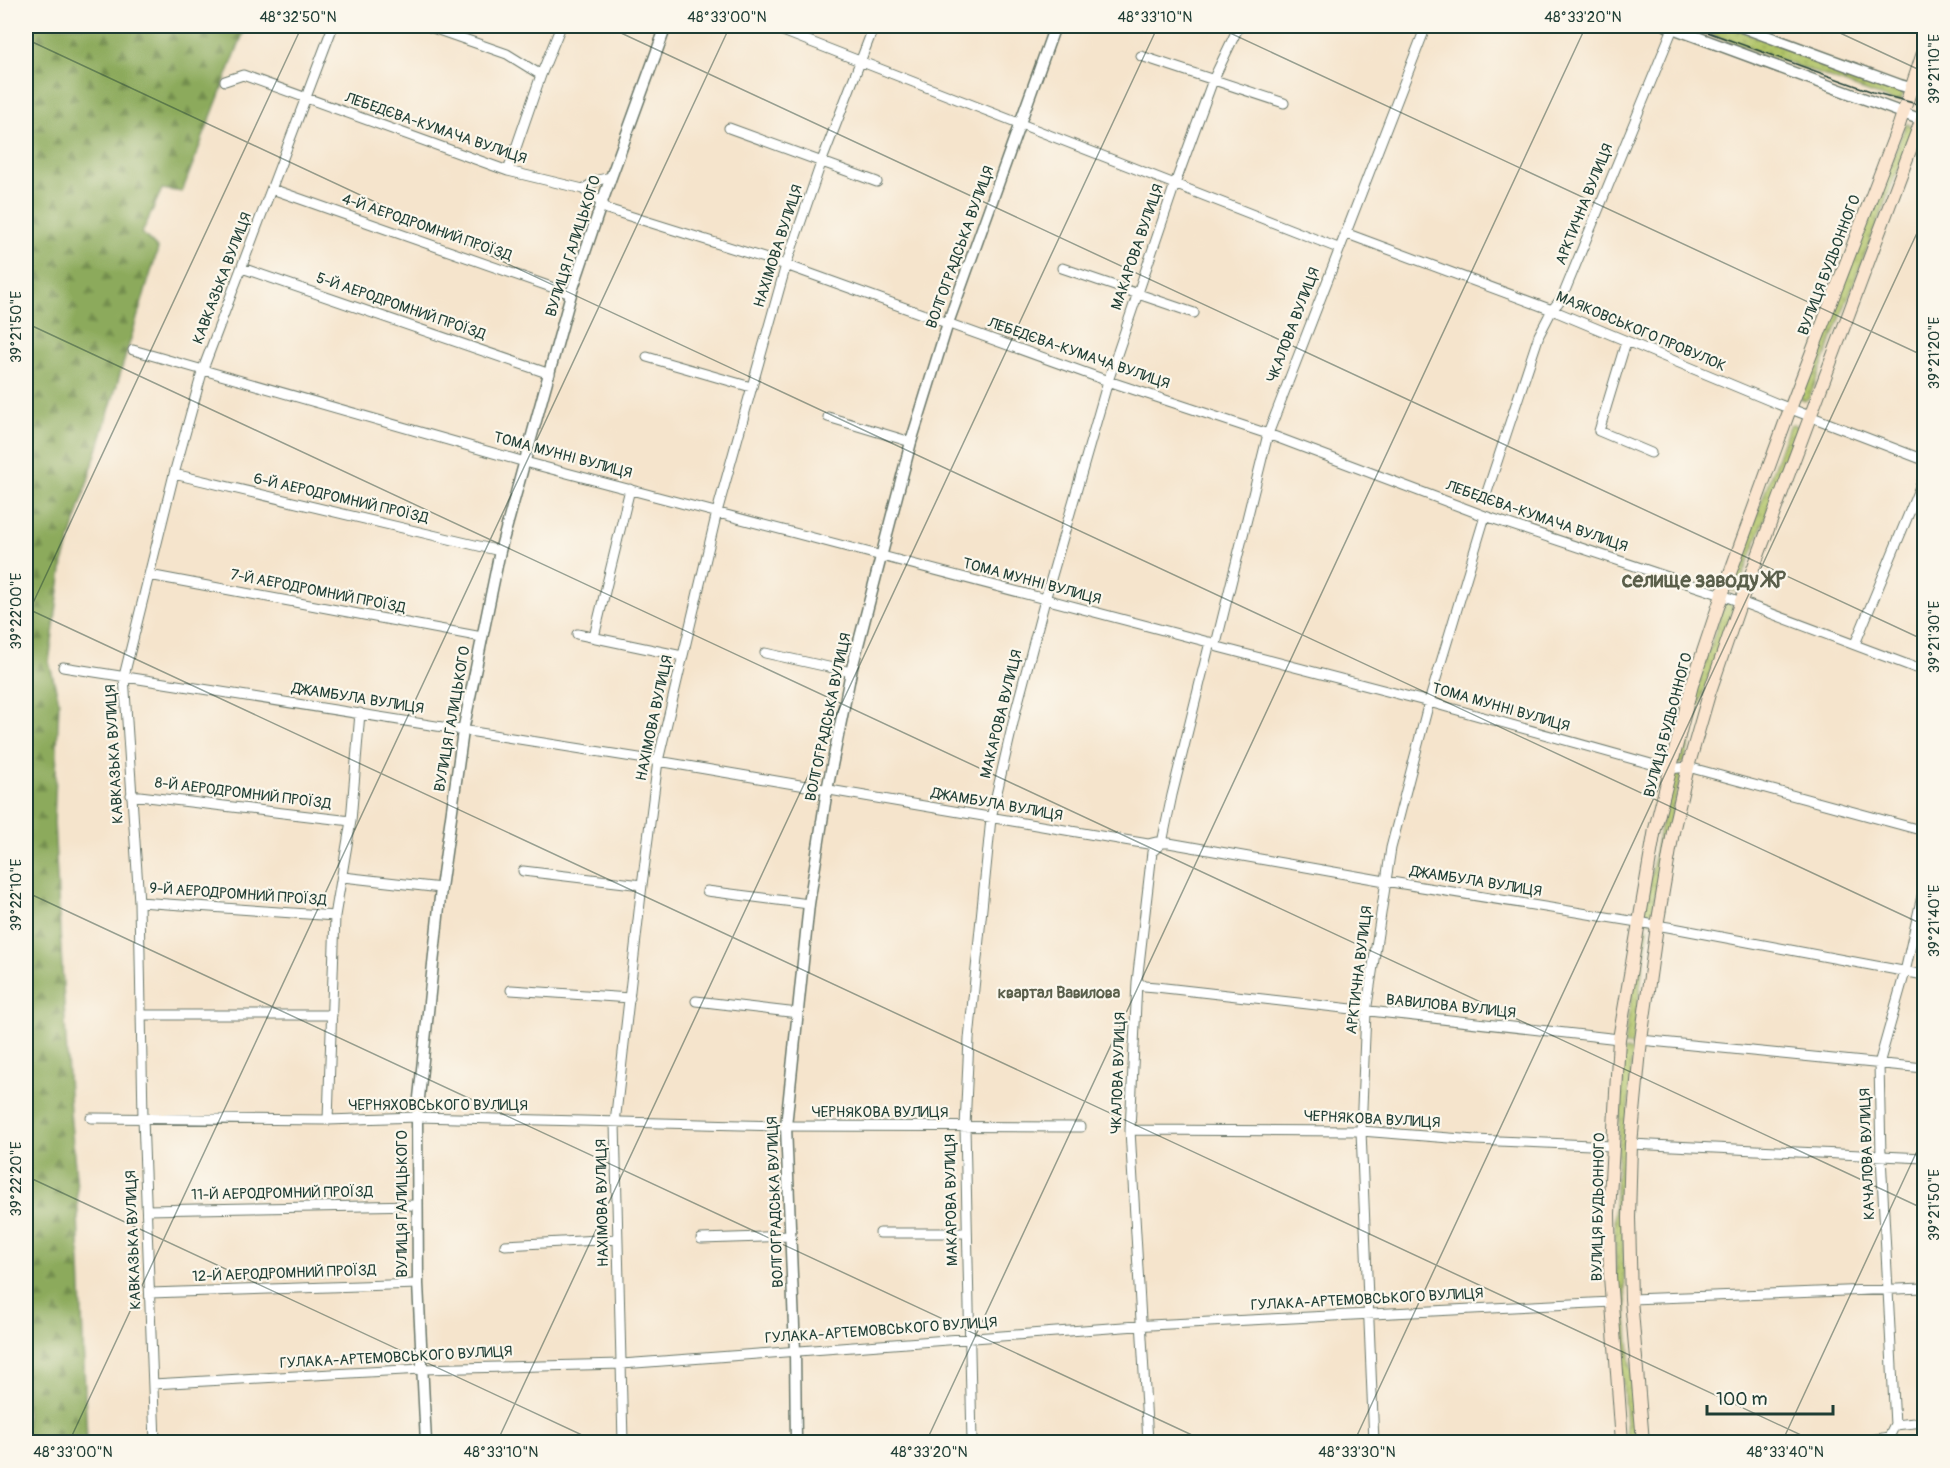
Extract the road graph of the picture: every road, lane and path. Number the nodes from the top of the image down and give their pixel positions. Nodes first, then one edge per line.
1 (333, 26) edge
2 (427, 26) edge
3 (561, 26) edge
4 (666, 26) edge
5 (771, 26) edge
6 (874, 26) edge
7 (1055, 26) edge
8 (1239, 26) edge
9 (1426, 26) edge
10 (1739, 26) edge
11 (1670, 27) edge
12 (1924, 50) edge
13 (1141, 56) dead end
14 (860, 61) junction
15 (541, 75) junction
16 (1213, 80) junction
17 (225, 81) dead end
18 (1911, 88) junction
19 (1924, 92) edge
20 (306, 98) junction
21 (1284, 103) dead end
22 (1903, 114) junction
23 (1924, 118) edge
24 (1020, 125) junction
25 (729, 128) dead end
26 (821, 163) junction
27 (508, 171) junction
28 (611, 177) junction
29 (878, 182) dead end
30 (1175, 184) junction
31 (272, 189) junction
32 (583, 189) junction
33 (602, 202) junction
34 (1345, 233) junction
35 (1338, 248) junction
36 (786, 265) junction
37 (242, 268) junction
38 (1062, 268) dead end
39 (1136, 293) junction
40 (572, 294) junction
41 (1552, 309) junction
42 (1194, 313) dead end
43 (948, 323) junction
44 (1626, 342) junction
45 (133, 350) dead end
46 (647, 357) dead end
47 (203, 369) junction
48 (550, 374) junction
49 (1108, 381) junction
50 (751, 387) junction
51 (1790, 409) junction
52 (1809, 416) junction
53 (828, 417) dead end
54 (1268, 434) junction
55 (911, 442) junction
56 (1651, 453) dead end
57 (1924, 460) edge
58 (525, 462) junction
59 (174, 474) junction
60 (1924, 477) edge
61 (630, 489) junction
62 (1487, 492) dead end
63 (717, 512) junction
64 (1485, 516) junction
65 (500, 551) junction
66 (881, 556) junction
67 (149, 575) junction
68 (1722, 594) junction
69 (1045, 600) junction
70 (1741, 601) junction
71 (578, 634) dead end
72 (482, 637) junction
73 (594, 638) junction
74 (1213, 643) junction
75 (1855, 644) junction
76 (765, 653) dead end
77 (682, 656) junction
78 (63, 667) dead end
79 (1924, 671) edge
80 (851, 672) junction
81 (124, 676) junction
82 (1429, 702) junction
83 (360, 713) junction
84 (463, 730) junction
85 (658, 761) junction
86 (1688, 767) junction
87 (1669, 769) junction
88 (826, 790) junction
89 (131, 795) junction
90 (991, 818) junction
91 (351, 821) junction
92 (1924, 831) edge
93 (1162, 843) junction
94 (523, 871) dead end
95 (343, 877) junction
96 (1385, 881) junction
97 (642, 885) junction
98 (1924, 887) edge
99 (441, 888) junction
100 (707, 891) dead end
101 (139, 902) junction
102 (809, 904) junction
103 (335, 916) junction
104 (1638, 922) junction
105 (1657, 926) junction
106 (1905, 972) junction
107 (1924, 975) edge
108 (1137, 982) junction
109 (511, 990) dead end
110 (630, 998) junction
111 (696, 1001) dead end
112 (1366, 1012) junction
113 (798, 1013) junction
114 (142, 1015) junction
115 (332, 1015) junction
116 (1619, 1039) junction
117 (1641, 1040) junction
118 (1879, 1064) junction
119 (1924, 1068) edge
120 (417, 1117) junction
121 (91, 1118) dead end
122 (143, 1118) junction
123 (328, 1120) junction
124 (615, 1123) junction
125 (786, 1126) junction
126 (965, 1127) junction
127 (1081, 1127) dead end
128 (1130, 1130) junction
129 (1361, 1131) junction
130 (1631, 1144) junction
131 (1613, 1146) junction
132 (1881, 1156) junction
133 (1924, 1158) edge
134 (417, 1205) junction
135 (147, 1210) junction
136 (880, 1233) dead end
137 (967, 1233) junction
138 (791, 1236) junction
139 (618, 1239) junction
140 (701, 1239) dead end
141 (505, 1245) dead end
142 (418, 1284) junction
143 (1924, 1288) edge
144 (1889, 1290) junction
145 (150, 1293) junction
146 (1631, 1299) junction
147 (1612, 1302) junction
148 (1367, 1314) junction
149 (1142, 1326) junction
150 (968, 1339) junction
151 (795, 1351) junction
152 (622, 1364) junction
153 (422, 1369) junction
154 (153, 1384) junction
155 (1924, 1422) edge
156 (1895, 1425) junction
157 (155, 1443) edge
158 (426, 1443) edge
159 (623, 1443) edge
160 (796, 1443) edge
161 (972, 1443) edge
162 (1148, 1443) edge
163 (1374, 1443) edge
164 (1622, 1443) edge
165 (1643, 1443) edge
166 (1859, 1443) edge

1 - 20 street, КАВКАЗЬКА ВУЛИЦЯ
2 - 15 street
3 - 15 street
4 - 28 street, ВУЛИЦЯ ГАЛИЦЬКОГО
5 - 14 street
6 - 14 street, НАХІМОВА ВУЛИЦЯ
7 - 24 street, ВОЛГОГРАДСЬКА ВУЛИЦЯ
8 - 16 street, МАКАРОВА ВУЛИЦЯ
9 - 34 street, ЧКАЛОВА ВУЛИЦЯ
10 - 18 street
11 - 22 street
11 - 41 street, АРКТИЧНА ВУЛИЦЯ
12 - 18 main road, ВУЛИЦЯ БУДЬОННОГО
13 - 16 street
14 - 24 street
14 - 26 street, НАХІМОВА ВУЛИЦЯ
15 - 27 street
16 - 21 street
16 - 30 street, МАКАРОВА ВУЛИЦЯ
17 - 20 street, ЛЕБЕДЄВА-КУМАЧА ВУЛИЦЯ
18 - 19 street
18 - 22 main road, ВУЛИЦЯ БУДЬОННОГО
20 - 27 street, ЛЕБЕДЄВА-КУМАЧА ВУЛИЦЯ
20 - 31 street, КАВКАЗЬКА ВУЛИЦЯ
22 - 23 street
22 - 51 main road, ВУЛИЦЯ БУДЬОННОГО
23 - 52 main road, ВУЛИЦЯ БУДЬОННОГО
24 - 30 street
24 - 43 street, ВОЛГОГРАДСЬКА ВУЛИЦЯ
25 - 26 street
26 - 29 street
26 - 36 street, НАХІМОВА ВУЛИЦЯ
27 - 32 street, ЛЕБЕДЄВА-КУМАЧА ВУЛИЦЯ
28 - 32 street
28 - 33 street, ВУЛИЦЯ ГАЛИЦЬКОГО
30 - 35 street
30 - 39 street, МАКАРОВА ВУЛИЦЯ
31 - 37 street, КАВКАЗЬКА ВУЛИЦЯ
31 - 40 street, 4-Й АЕРОДРОМНИЙ ПРОЇЗД
32 - 33 street, ЛЕБЕДЄВА-КУМАЧА ВУЛИЦЯ
33 - 36 street, ЛЕБЕДЄВА-КУМАЧА ВУЛИЦЯ
33 - 40 street, ВУЛИЦЯ ГАЛИЦЬКОГО
34 - 35 street, ЧКАЛОВА ВУЛИЦЯ
34 - 41 street, МАЯКОВСЬКОГО ПРОВУЛОК
35 - 54 street, ЧКАЛОВА ВУЛИЦЯ
36 - 43 street, ЛЕБЕДЄВА-КУМАЧА ВУЛИЦЯ
36 - 50 street, НАХІМОВА ВУЛИЦЯ
37 - 47 street, КАВКАЗЬКА ВУЛИЦЯ
37 - 48 street, 5-Й АЕРОДРОМНИЙ ПРОЇЗД
38 - 39 street
39 - 42 street
39 - 49 street, МАКАРОВА ВУЛИЦЯ
40 - 48 street, ВУЛИЦЯ ГАЛИЦЬКОГО
41 - 44 street, МАЯКОВСЬКОГО ПРОВУЛОК
41 - 62 street, АРКТИЧНА ВУЛИЦЯ
43 - 49 street, ЛЕБЕДЄВА-КУМАЧА ВУЛИЦЯ
43 - 55 street, ВОЛГОГРАДСЬКА ВУЛИЦЯ
44 - 51 street, МАЯКОВСЬКОГО ПРОВУЛОК
44 - 56 street
45 - 47 street, ТОМА МУННІ ВУЛИЦЯ
46 - 50 street
47 - 58 street, ТОМА МУННІ ВУЛИЦЯ
47 - 59 street, КАВКАЗЬКА ВУЛИЦЯ
48 - 58 street, ВУЛИЦЯ ГАЛИЦЬКОГО
49 - 54 street, ЛЕБЕДЄВА-КУМАЧА ВУЛИЦЯ
49 - 69 street, МАКАРОВА ВУЛИЦЯ
50 - 63 street, НАХІМОВА ВУЛИЦЯ
51 - 52 street, МАЯКОВСЬКОГО ПРОВУЛОК
51 - 68 main road, ВУЛИЦЯ БУДЬОННОГО
52 - 57 street, МАЯКОВСЬКОГО ПРОВУЛОК
52 - 70 main road, ВУЛИЦЯ БУДЬОННОГО
53 - 55 street
54 - 64 street, ЛЕБЕДЄВА-КУМАЧА ВУЛИЦЯ
54 - 74 street, ЧКАЛОВА ВУЛИЦЯ
55 - 66 street, ВОЛГОГРАДСЬКА ВУЛИЦЯ
58 - 61 street, ТОМА МУННІ ВУЛИЦЯ
58 - 65 street, ВУЛИЦЯ ГАЛИЦЬКОГО
59 - 65 street, 6-Й АЕРОДРОМНИЙ ПРОЇЗД
59 - 67 street, КАВКАЗЬКА ВУЛИЦЯ
60 - 75 street
61 - 63 street, ТОМА МУННІ ВУЛИЦЯ
61 - 73 street
63 - 66 street, ТОМА МУННІ ВУЛИЦЯ
63 - 77 street, НАХІМОВА ВУЛИЦЯ
64 - 68 street, ЛЕБЕДЄВА-КУМАЧА ВУЛИЦЯ
64 - 82 street, АРКТИЧНА ВУЛИЦЯ
65 - 72 street, ВУЛИЦЯ ГАЛИЦЬКОГО
66 - 69 street, ТОМА МУННІ ВУЛИЦЯ
66 - 80 street, ВОЛГОГРАДСЬКА ВУЛИЦЯ
67 - 72 street, 7-Й АЕРОДРОМНИЙ ПРОЇЗД
67 - 81 street, КАВКАЗЬКА ВУЛИЦЯ
68 - 70 street, ЛЕБЕДЄВА-КУМАЧА ВУЛИЦЯ
68 - 87 main road, ВУЛИЦЯ БУДЬОННОГО
69 - 74 street, ТОМА МУННІ ВУЛИЦЯ
69 - 90 street, МАКАРОВА ВУЛИЦЯ
70 - 75 street, ЛЕБЕДЄВА-КУМАЧА ВУЛИЦЯ
70 - 86 main road, ВУЛИЦЯ БУДЬОННОГО
71 - 73 street
72 - 84 street, ВУЛИЦЯ ГАЛИЦЬКОГО
73 - 77 street
74 - 82 street, ТОМА МУННІ ВУЛИЦЯ
74 - 93 street, ЧКАЛОВА ВУЛИЦЯ
75 - 79 street, ЛЕБЕДЄВА-КУМАЧА ВУЛИЦЯ
76 - 80 street
77 - 85 street, НАХІМОВА ВУЛИЦЯ
78 - 81 street, ДЖАМБУЛА ВУЛИЦЯ
80 - 88 street, ВОЛГОГРАДСЬКА ВУЛИЦЯ
81 - 83 street, ДЖАМБУЛА ВУЛИЦЯ
81 - 89 street, КАВКАЗЬКА ВУЛИЦЯ
82 - 87 street, ТОМА МУННІ ВУЛИЦЯ
82 - 96 street, АРКТИЧНА ВУЛИЦЯ
83 - 84 street, ДЖАМБУЛА ВУЛИЦЯ
83 - 91 street
84 - 85 street, ДЖАМБУЛА ВУЛИЦЯ
84 - 99 street, ВУЛИЦЯ ГАЛИЦЬКОГО
85 - 88 street, ДЖАМБУЛА ВУЛИЦЯ
85 - 97 street, НАХІМОВА ВУЛИЦЯ
86 - 87 street, ТОМА МУННІ ВУЛИЦЯ
86 - 92 street, ТОМА МУННІ ВУЛИЦЯ
86 - 105 main road, ВУЛИЦЯ БУДЬОННОГО
87 - 104 main road, ВУЛИЦЯ БУДЬОННОГО
88 - 90 street, ДЖАМБУЛА ВУЛИЦЯ
88 - 102 street, ВОЛГОГРАДСЬКА ВУЛИЦЯ
89 - 91 street, 8-Й АЕРОДРОМНИЙ ПРОЇЗД
89 - 101 street, КАВКАЗЬКА ВУЛИЦЯ
90 - 93 street, ДЖАМБУЛА ВУЛИЦЯ
90 - 126 street, МАКАРОВА ВУЛИЦЯ
91 - 95 street
93 - 96 street, ДЖАМБУЛА ВУЛИЦЯ
93 - 108 street, ЧКАЛОВА ВУЛИЦЯ
94 - 97 street
95 - 99 street
95 - 103 street
96 - 104 street, ДЖАМБУЛА ВУЛИЦЯ
96 - 112 street, АРКТИЧНА ВУЛИЦЯ
97 - 110 street, НАХІМОВА ВУЛИЦЯ
98 - 106 street, КАЧАЛОВА ВУЛИЦЯ
99 - 120 street, ВУЛИЦЯ ГАЛИЦЬКОГО
100 - 102 street
101 - 103 street, 9-Й АЕРОДРОМНИЙ ПРОЇЗД
101 - 114 street, КАВКАЗЬКА ВУЛИЦЯ
102 - 113 street, ВОЛГОГРАДСЬКА ВУЛИЦЯ
103 - 115 street
104 - 105 street, ДЖАМБУЛА ВУЛИЦЯ
104 - 116 main road, ВУЛИЦЯ БУДЬОННОГО
105 - 106 street, ДЖАМБУЛА ВУЛИЦЯ
105 - 117 main road, ВУЛИЦЯ БУДЬОННОГО
106 - 107 street, ДЖАМБУЛА ВУЛИЦЯ
106 - 118 street, КАЧАЛОВА ВУЛИЦЯ
108 - 112 street, ВАВИЛОВА ВУЛИЦЯ
108 - 128 street, ЧКАЛОВА ВУЛИЦЯ
109 - 110 street
110 - 124 street, НАХІМОВА ВУЛИЦЯ
111 - 113 street
112 - 116 street, ВАВИЛОВА ВУЛИЦЯ
112 - 129 street, АРКТИЧНА ВУЛИЦЯ
113 - 125 street, ВОЛГОГРАДСЬКА ВУЛИЦЯ
114 - 115 street
114 - 122 street, КАВКАЗЬКА ВУЛИЦЯ
115 - 123 street
116 - 131 main road, ВУЛИЦЯ БУДЬОННОГО
117 - 118 street
117 - 130 main road, ВУЛИЦЯ БУДЬОННОГО
118 - 119 street
118 - 132 street, КАЧАЛОВА ВУЛИЦЯ
120 - 123 street, ЧЕРНЯХОВСЬКОГО ВУЛИЦЯ
120 - 124 street, ЧЕРНЯХОВСЬКОГО ВУЛИЦЯ
120 - 134 street, ВУЛИЦЯ ГАЛИЦЬКОГО
121 - 122 street, ЧЕРНЯХОВСЬКОГО ВУЛИЦЯ
122 - 123 street, ЧЕРНЯХОВСЬКОГО ВУЛИЦЯ
122 - 135 street, КАВКАЗЬКА ВУЛИЦЯ
124 - 125 street, ЧЕРНЯХОВСЬКОГО ВУЛИЦЯ
124 - 139 street, НАХІМОВА ВУЛИЦЯ
125 - 126 street, ЧЕРНЯКОВА ВУЛИЦЯ
125 - 138 street, ВОЛГОГРАДСЬКА ВУЛИЦЯ
126 - 127 street, ЧЕРНЯКОВА ВУЛИЦЯ
126 - 137 street, МАКАРОВА ВУЛИЦЯ
128 - 129 street, ЧЕРНЯКОВА ВУЛИЦЯ
128 - 149 street, ЧКАЛОВА ВУЛИЦЯ
129 - 131 street, ЧЕРНЯКОВА ВУЛИЦЯ
129 - 148 street, АРКТИЧНА ВУЛИЦЯ
130 - 132 street
130 - 146 main road, ВУЛИЦЯ БУДЬОННОГО
131 - 147 main road, ВУЛИЦЯ БУДЬОННОГО
132 - 133 street
132 - 144 street, КАЧАЛОВА ВУЛИЦЯ
134 - 135 street, 11-Й АЕРОДРОМНИЙ ПРОЇЗД
134 - 142 street, ВУЛИЦЯ ГАЛИЦЬКОГО
135 - 145 street, КАВКАЗЬКА ВУЛИЦЯ
136 - 137 street
137 - 150 street, МАКАРОВА ВУЛИЦЯ
138 - 140 street
138 - 151 street, ВОЛГОГРАДСЬКА ВУЛИЦЯ
139 - 141 street
139 - 152 street, НАХІМОВА ВУЛИЦЯ
142 - 145 street, 12-Й АЕРОДРОМНИЙ ПРОЇЗД
142 - 153 street, ВУЛИЦЯ ГАЛИЦЬКОГО
143 - 144 street
144 - 146 street
144 - 156 street, КАЧАЛОВА ВУЛИЦЯ
145 - 154 street, КАВКАЗЬКА ВУЛИЦЯ
146 - 165 main road, ВУЛИЦЯ БУДЬОННОГО
147 - 148 street, ГУЛАКА-АРТЕМОВСЬКОГО ВУЛИЦЯ
147 - 164 main road, ВУЛИЦЯ БУДЬОННОГО
148 - 149 street, ГУЛАКА-АРТЕМОВСЬКОГО ВУЛИЦЯ
148 - 163 street, АРКТИЧНА ВУЛИЦЯ
149 - 150 street, ГУЛАКА-АРТЕМОВСЬКОГО ВУЛИЦЯ
149 - 162 street, ЧКАЛОВА ВУЛИЦЯ
150 - 151 street, ГУЛАКА-АРТЕМОВСЬКОГО ВУЛИЦЯ
150 - 161 street, МАКАРОВА ВУЛИЦЯ
151 - 152 street, ГУЛАКА-АРТЕМОВСЬКОГО ВУЛИЦЯ
151 - 160 street, ВОЛГОГРАДСЬКА ВУЛИЦЯ
152 - 153 street, ГУЛАКА-АРТЕМОВСЬКОГО ВУЛИЦЯ
152 - 159 street, НАХІМОВА ВУЛИЦЯ
153 - 154 street, ГУЛАКА-АРТЕМОВСЬКОГО ВУЛИЦЯ
153 - 158 street, ВУЛИЦЯ ГАЛИЦЬКОГО
154 - 157 street, КАВКАЗЬКА ВУЛИЦЯ
155 - 156 street
156 - 166 street

